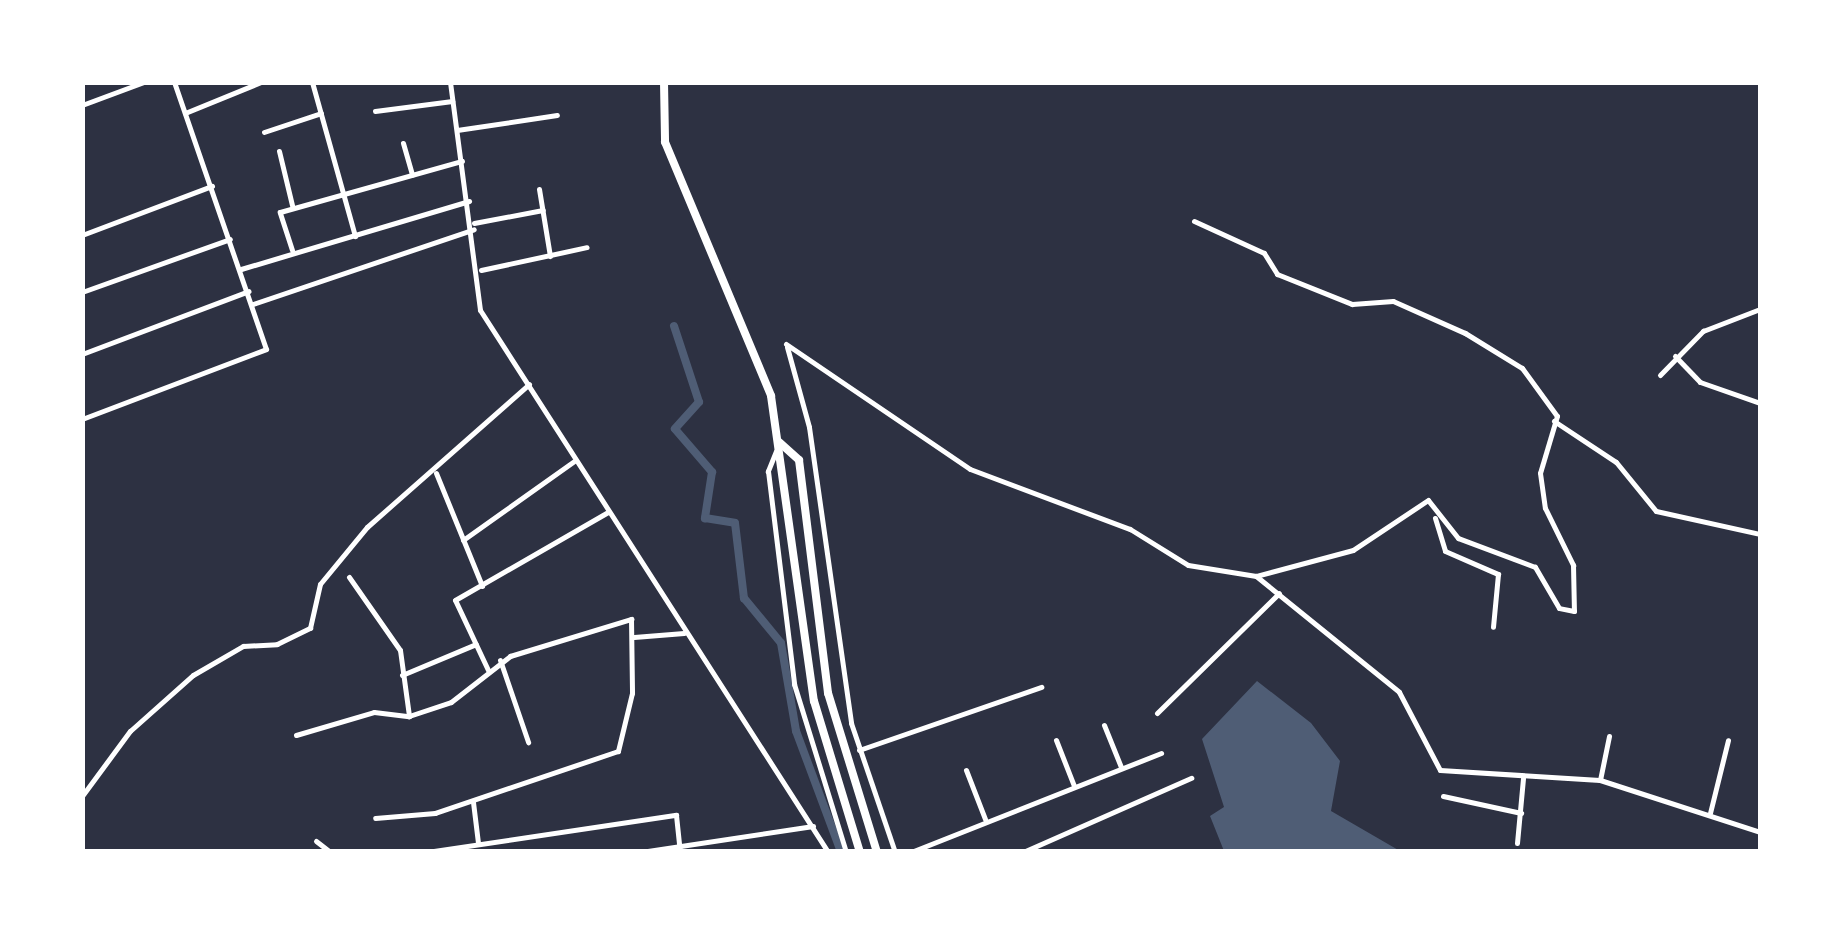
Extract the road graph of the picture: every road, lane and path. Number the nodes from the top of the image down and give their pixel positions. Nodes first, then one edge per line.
1 (144, 82) edge
2 (174, 82) edge
3 (312, 82) edge
4 (450, 82) edge
5 (664, 82) edge
6 (261, 83) edge
7 (452, 100) junction
8 (82, 105) edge
9 (375, 111) dead end
10 (185, 113) junction
11 (321, 113) junction
12 (557, 115) dead end
13 (457, 130) junction
14 (264, 132) dead end
15 (403, 143) dead end
16 (280, 150) dead end
17 (462, 162) junction
18 (412, 175) junction
19 (212, 186) junction
20 (540, 189) dead end
21 (343, 193) junction
22 (469, 201) junction
23 (292, 205) junction
24 (543, 210) junction
25 (1194, 222) dead end
26 (474, 226) junction
27 (82, 235) edge
28 (355, 236) junction
29 (230, 239) junction
30 (587, 246) dead end
31 (292, 250) junction
32 (550, 256) junction
33 (241, 269) junction
34 (481, 270) junction
35 (249, 291) junction
36 (82, 292) edge
37 (253, 304) junction
38 (1760, 309) edge
39 (82, 354) edge
40 (1675, 356) junction
41 (1660, 376) dead end
42 (529, 384) junction
43 (1760, 402) edge
44 (82, 419) edge
45 (1554, 421) junction
46 (779, 442) junction
47 (813, 458) junction
48 (799, 460) junction
49 (574, 461) junction
50 (436, 473) junction
51 (608, 512) junction
52 (1435, 518) junction
53 (1760, 534) edge
54 (463, 540) junction
55 (1256, 576) junction
56 (349, 577) dead end
57 (482, 587) junction
58 (1279, 593) junction
59 (1493, 627) dead end
60 (684, 633) junction
61 (634, 637) junction
62 (476, 644) junction
63 (500, 660) junction
64 (488, 670) junction
65 (402, 674) junction
66 (1041, 688) dead end
67 (1157, 713) dead end
68 (409, 716) junction
69 (1104, 724) dead end
70 (296, 735) dead end
71 (1609, 736) dead end
72 (1056, 740) dead end
73 (1728, 740) dead end
74 (528, 742) dead end
75 (859, 750) junction
76 (1161, 753) dead end
77 (1122, 767) junction
78 (966, 770) dead end
79 (1191, 778) dead end
80 (1523, 778) junction
81 (1600, 780) junction
82 (1074, 786) junction
83 (82, 796) edge
84 (1443, 796) dead end
85 (473, 802) junction
86 (1520, 813) junction
87 (1710, 813) junction
88 (375, 818) dead end
89 (984, 819) junction
90 (812, 826) junction
91 (1760, 832) edge
92 (316, 841) dead end
93 (478, 843) junction
94 (1517, 843) dead end
95 (680, 848) edge
96 (437, 851) edge
97 (330, 852) edge
98 (427, 852) edge
99 (640, 852) edge
100 (828, 852) edge
101 (846, 852) edge
102 (860, 852) edge
103 (877, 852) edge
104 (895, 852) edge
105 (911, 852) edge
106 (1023, 852) edge

1 - 8 street
2 - 10 street
3 - 11 street
4 - 7 street
5 - 46 highway
6 - 10 street
7 - 9 street
7 - 13 street
10 - 19 street
11 - 14 street
11 - 21 street
12 - 13 street
13 - 17 street
15 - 18 street
16 - 23 street
17 - 18 street
17 - 22 street
18 - 21 street
19 - 27 street
19 - 29 street
20 - 24 street
21 - 23 street
21 - 28 street
22 - 26 street
22 - 28 street
23 - 31 street
24 - 26 street
24 - 32 street
25 - 45 street
26 - 34 street
26 - 37 street
28 - 31 street
29 - 33 street
29 - 36 street
30 - 32 street
31 - 33 street
32 - 34 street
33 - 35 street
34 - 42 street
35 - 37 street
35 - 39 street
37 - 44 street
38 - 40 street
40 - 41 street
40 - 43 street
42 - 49 street
42 - 50 street
45 - 52 street
45 - 53 street
46 - 48 highway
46 - 101 street
46 - 102 highway
47 - 48 highway
47 - 55 street
47 - 75 street
48 - 103 highway
49 - 51 street
49 - 54 street
50 - 54 street
50 - 83 street
51 - 57 street
51 - 60 street
52 - 55 street
52 - 59 street
54 - 57 street
55 - 58 street
56 - 65 street
57 - 62 street
58 - 67 street
58 - 80 street
60 - 61 street
60 - 90 street
61 - 63 street
61 - 85 street
62 - 64 street
62 - 65 street
63 - 64 street
63 - 74 street
64 - 68 street
65 - 68 street
66 - 75 street
68 - 70 street
69 - 77 street
71 - 81 street
72 - 82 street
73 - 87 street
75 - 104 street
76 - 77 street
77 - 82 street
78 - 89 street
79 - 106 street
80 - 81 street
80 - 86 street
81 - 87 street
82 - 89 street
84 - 86 street
85 - 88 street
85 - 93 street
86 - 94 street
87 - 91 street
89 - 105 street
90 - 95 street
90 - 100 street
92 - 97 street
93 - 95 street
93 - 96 street
95 - 99 street
96 - 98 street

